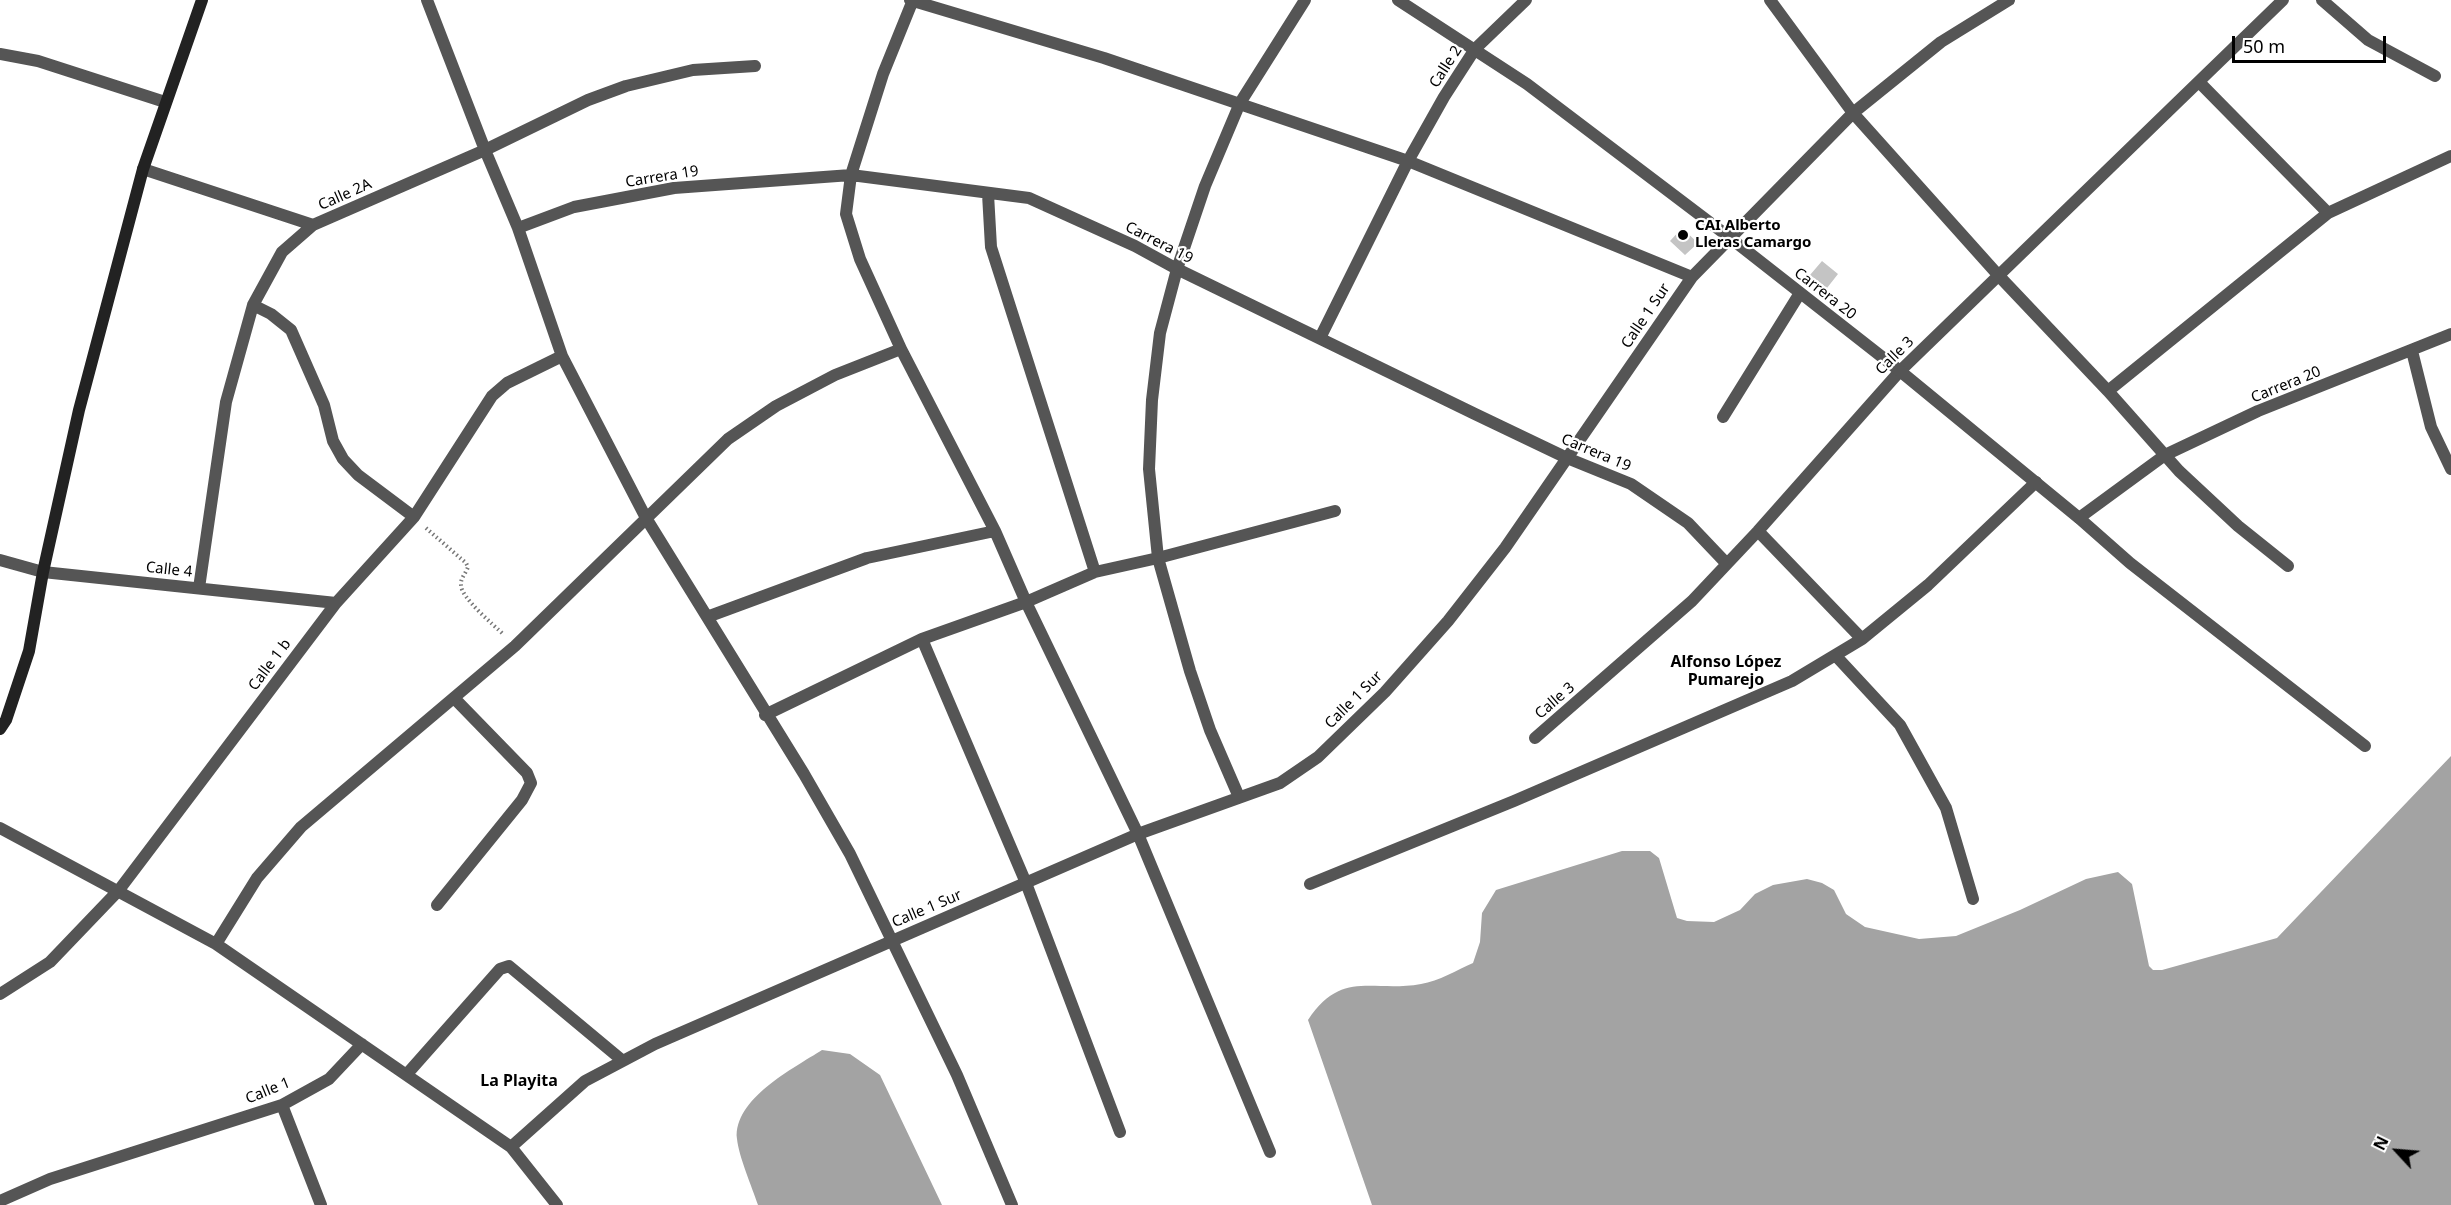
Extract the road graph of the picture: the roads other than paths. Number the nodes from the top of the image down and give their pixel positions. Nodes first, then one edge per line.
1 (201, 0) edge
2 (427, 0) edge
3 (912, 0) edge
4 (1305, 0) edge
5 (1398, 0) edge
6 (1526, 0) edge
7 (1770, 0) edge
8 (2009, 0) edge
9 (2283, 0) edge
10 (2322, 0) edge
11 (1475, 49) junction
12 (0, 54) edge
13 (755, 66) dead end
14 (2435, 76) dead end
15 (2200, 82) junction
16 (165, 102) junction
17 (1240, 103) junction
18 (1853, 112) junction
19 (485, 150) junction
20 (2451, 156) edge
21 (1408, 161) junction
22 (143, 169) junction
23 (850, 175) junction
24 (988, 194) junction
25 (2328, 213) junction
26 (313, 225) junction
27 (518, 228) junction
28 (1729, 237) junction
29 (1177, 269) junction
30 (1999, 276) junction
31 (1692, 277) junction
32 (1800, 293) junction
33 (253, 305) junction
34 (2451, 334) edge
35 (1320, 338) junction
36 (901, 349) junction
37 (2412, 351) junction
38 (562, 356) junction
39 (1900, 371) junction
40 (2108, 391) junction
41 (1723, 417) dead end
42 (2165, 455) junction
43 (1568, 458) junction
44 (2451, 469) edge
45 (2036, 482) junction
46 (1335, 511) dead end
47 (414, 517) junction
48 (646, 518) junction
49 (2079, 518) junction
50 (995, 531) junction
51 (1758, 531) junction
52 (1158, 558) junction
53 (0, 560) edge
54 (1726, 563) junction
55 (2288, 566) dead end
56 (43, 572) junction
57 (1095, 572) junction
58 (199, 588) junction
59 (1026, 602) junction
60 (336, 603) junction
61 (707, 617) junction
62 (922, 639) junction
63 (1862, 639) junction
64 (1836, 656) junction
65 (454, 698) junction
66 (765, 715) junction
67 (3, 724) edge
68 (1535, 738) dead end
69 (2365, 746) dead end
70 (1239, 797) junction
71 (0, 828) edge
72 (1138, 834) junction
73 (1026, 883) junction
74 (1310, 884) dead end
75 (119, 890) junction
76 (1973, 899) dead end
77 (437, 905) dead end
78 (893, 940) junction
79 (216, 944) junction
80 (0, 994) edge
81 (363, 1044) junction
82 (623, 1061) junction
83 (406, 1074) junction
84 (282, 1105) junction
85 (1120, 1132) dead end
86 (511, 1147) junction
87 (1270, 1152) dead end
88 (0, 1201) edge
89 (321, 1205) edge
90 (557, 1205) edge
91 (1012, 1205) edge

1 - 16 main road
2 - 19 street
3 - 17 street
3 - 23 street
4 - 17 street
5 - 11 street, Carrera 20
6 - 11 street, Calle 2
7 - 18 street
8 - 18 street, Calle 1 Sur
9 - 15 street, Calle 3
10 - 14 street
11 - 21 street, Calle 2
11 - 28 street, Carrera 20
12 - 16 street
13 - 19 street, Calle 2A
15 - 25 street
15 - 30 street, Calle 3
16 - 22 main road
17 - 21 street
17 - 29 street
18 - 28 street, Calle 1 Sur
18 - 30 street
19 - 26 street, Calle 2A
19 - 27 street
20 - 25 street
21 - 31 street
21 - 35 street, Calle 2
22 - 26 street
22 - 56 main road
23 - 24 street, Carrera 19
23 - 27 street, Carrera 19
23 - 36 street
24 - 29 street, Carrera 19
24 - 57 street
25 - 40 street
26 - 33 street, Calle 2A
27 - 38 street
28 - 31 street, Calle 1 Sur
28 - 32 street, Carrera 20
29 - 35 street, Carrera 19
29 - 52 street
30 - 39 street, Calle 3
30 - 40 street
31 - 43 street, Calle 1 Sur
32 - 39 street, Carrera 20
32 - 41 street
33 - 47 street
33 - 58 street, Calle 2A
34 - 37 street, Carrera 20
35 - 43 street, Carrera 19
36 - 48 street
36 - 50 street
37 - 42 street, Carrera 20
37 - 44 street
38 - 47 street, Calle 1 b
38 - 48 street
39 - 45 street, Carrera 20
39 - 51 street, Calle 3
40 - 42 street
42 - 49 street, Carrera 20
42 - 55 street
43 - 54 street, Carrera 19
43 - 70 street, Calle 1 Sur
45 - 49 street, Carrera 20
45 - 63 street
46 - 52 street
47 - 60 street, Calle 1 b
48 - 61 street
48 - 65 street
49 - 69 street, Carrera 20
50 - 59 street
50 - 61 street
51 - 54 street, Calle 3
51 - 63 street
52 - 57 street
52 - 70 street
53 - 56 street, Calle 4
54 - 68 street, Calle 3
56 - 58 street, Calle 4
56 - 67 main road
57 - 59 street
58 - 60 street, Calle 4
59 - 62 street
59 - 72 street
60 - 75 street, Calle 1 b
61 - 66 street
62 - 66 street
62 - 73 street
63 - 64 street
64 - 74 street
64 - 76 street
65 - 77 street
65 - 79 street
66 - 78 street
70 - 72 street, Calle 1 Sur
71 - 75 street
72 - 73 street, Calle 1 Sur
72 - 87 street
73 - 78 street, Calle 1 Sur
73 - 85 street
75 - 79 street
75 - 80 street, Calle 1 b
78 - 82 street, Calle 1 Sur
78 - 91 street
79 - 81 street
81 - 83 street
81 - 84 street, Calle 1
82 - 83 street
82 - 86 street, Calle 1 Sur
83 - 86 street
84 - 88 street, Calle 1
84 - 89 street
86 - 90 street

